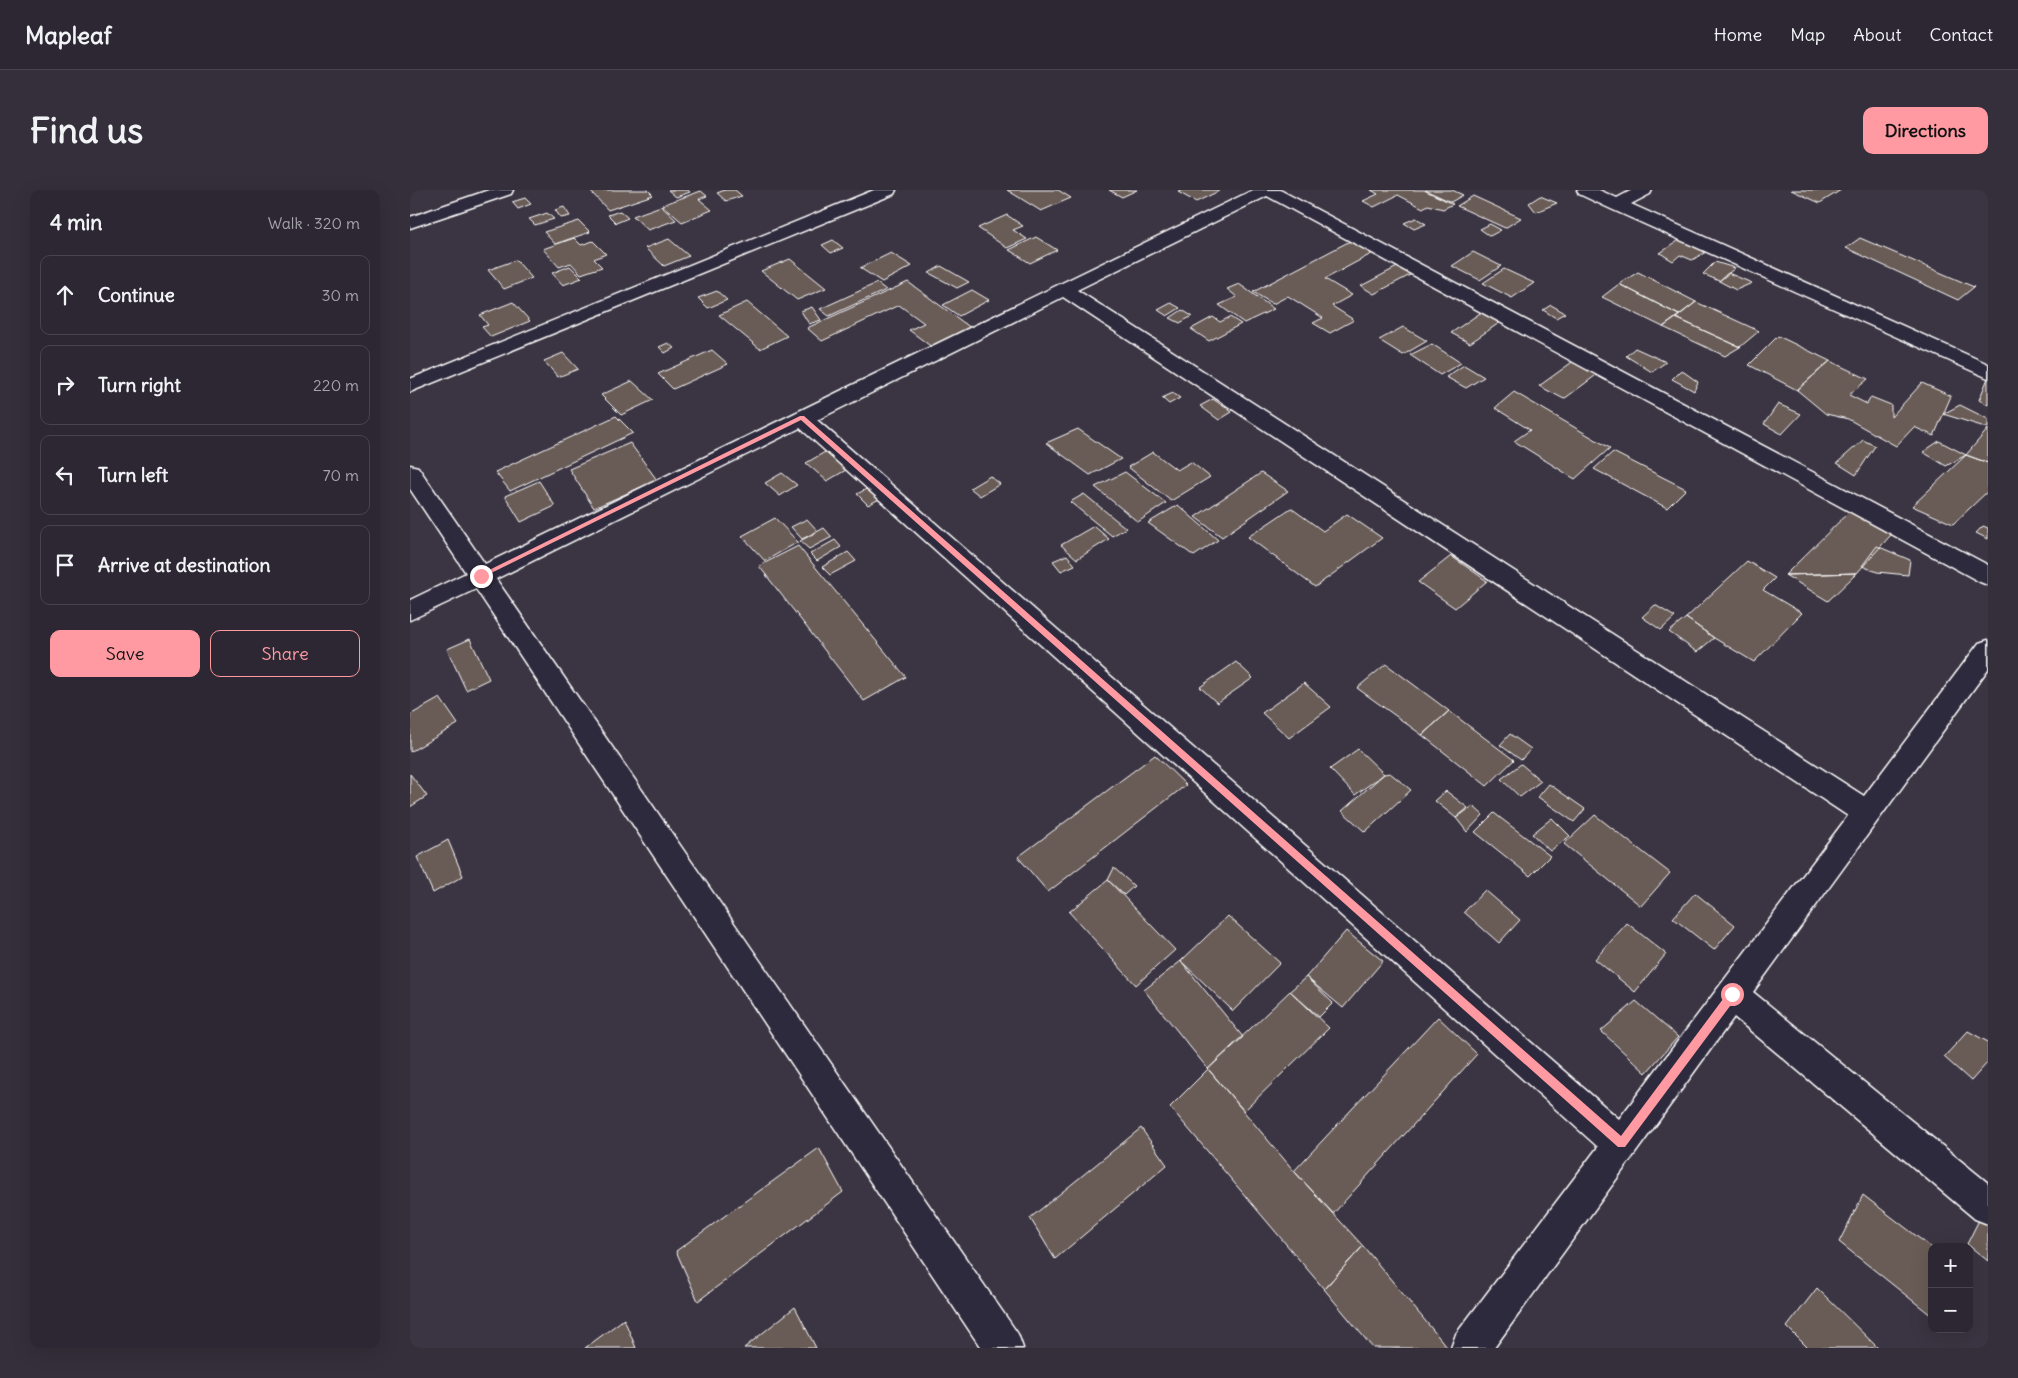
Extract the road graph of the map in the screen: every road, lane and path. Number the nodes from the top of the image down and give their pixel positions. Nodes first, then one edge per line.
1 (505, 190) edge
2 (888, 190) edge
3 (1267, 190) edge
4 (1585, 190) edge
5 (1644, 190) edge
6 (1617, 205) junction
7 (410, 223) edge
8 (1064, 290) junction
9 (1988, 372) edge
10 (410, 386) edge
11 (802, 418) junction
12 (410, 472) edge
13 (481, 576) junction
14 (1988, 576) edge
15 (410, 612) edge
16 (1988, 650) edge
17 (1867, 813) junction
18 (1732, 994) junction
19 (1621, 1144) junction
20 (1988, 1206) edge
21 (1004, 1348) edge
22 (1470, 1348) edge

1 - 7 street
2 - 10 street
3 - 8 street
3 - 14 street
4 - 6 street
5 - 6 street
6 - 9 street
8 - 11 street
8 - 17 street
11 - 13 street
11 - 19 street
12 - 13 street
13 - 15 street
13 - 21 street
16 - 17 street
17 - 18 street
18 - 19 street
18 - 20 street
19 - 22 street

